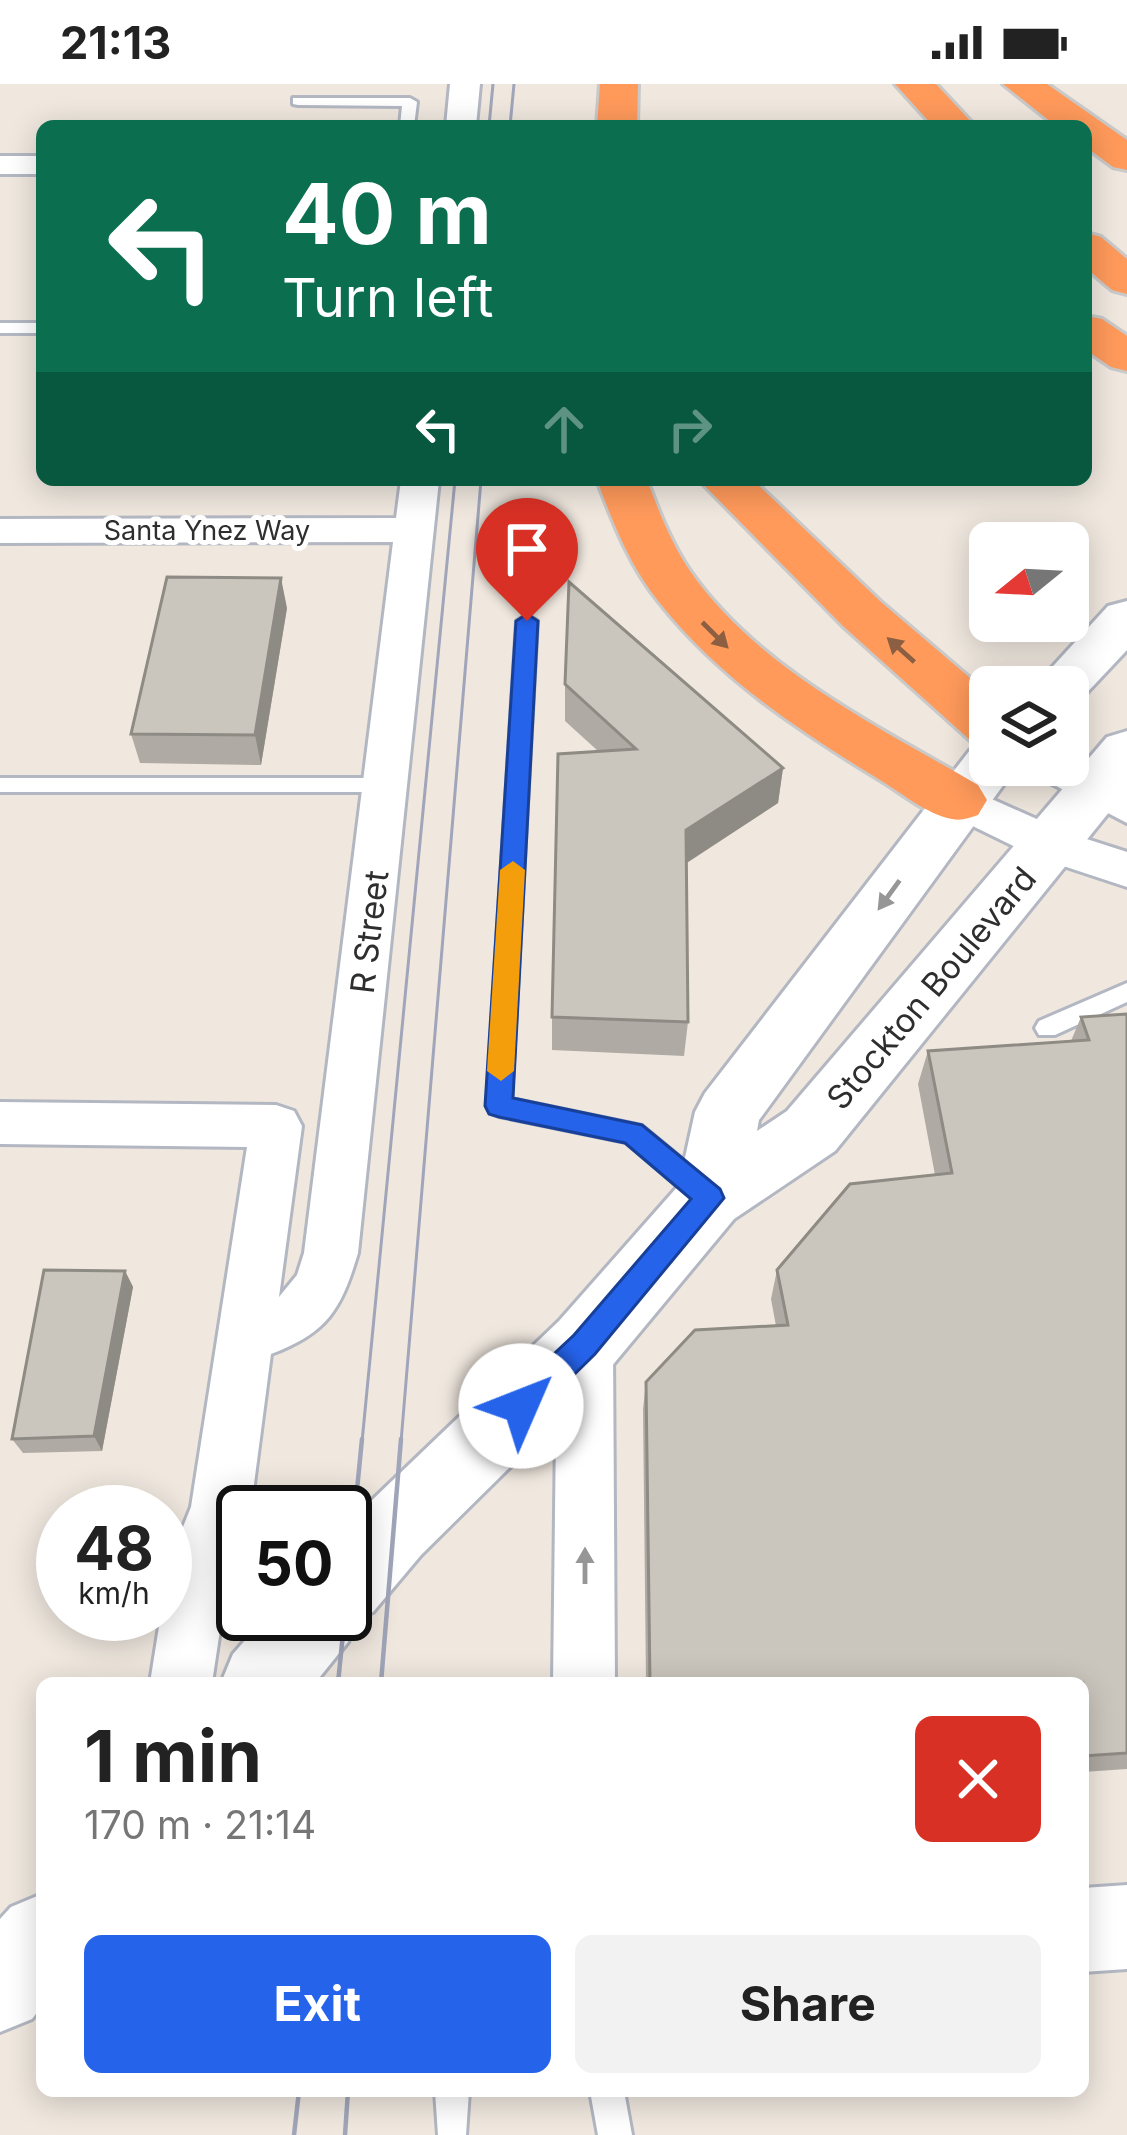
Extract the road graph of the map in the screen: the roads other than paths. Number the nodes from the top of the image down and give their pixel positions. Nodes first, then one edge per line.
1 (465, 84) edge
2 (619, 84) edge
3 (914, 84) edge
4 (1022, 84) edge
5 (298, 101) dead end
6 (408, 120) edge
7 (462, 120) edge
8 (617, 120) edge
9 (949, 120) edge
10 (1073, 120) edge
11 (1092, 133) edge
12 (1127, 158) edge
13 (0, 165) edge
14 (36, 165) edge
15 (1092, 251) edge
16 (1127, 281) edge
17 (0, 328) edge
18 (36, 328) edge
19 (1092, 333) edge
20 (1127, 357) edge
21 (419, 486) edge
22 (624, 486) edge
23 (730, 486) edge
24 (414, 530) junction
25 (0, 531) edge
26 (1127, 618) edge
27 (527, 621) dead end
28 (1081, 666) edge
29 (969, 708) edge
30 (1101, 778) edge
31 (969, 779) edge
32 (0, 785) edge
33 (386, 785) junction
34 (971, 786) edge
35 (979, 786) edge
36 (1052, 844) junction
37 (1127, 870) edge
38 (1127, 992) edge
39 (1047, 1028) dead end
40 (0, 1123) edge
41 (710, 1198) junction
42 (246, 1337) junction
43 (585, 1344) junction
44 (235, 1485) edge
45 (216, 1540) edge
46 (372, 1554) edge
47 (297, 1641) edge
48 (182, 1677) edge
49 (267, 1677) edge
50 (584, 1677) edge
51 (1127, 1928) edge
52 (1089, 1930) edge
53 (36, 1945) edge
54 (36, 1987) edge
55 (0, 1988) edge
56 (452, 2097) edge
57 (608, 2097) edge
58 (452, 2127) dead end
59 (615, 2135) edge

1 - 7 street
2 - 8 highway
3 - 9 highway
4 - 10 highway
5 - 6 lane
11 - 12 highway
13 - 14 street
15 - 16 highway
17 - 18 lane
19 - 20 highway
21 - 24 street, R Street
22 -> 31 highway
29 -> 23 highway
24 - 25 street, Santa Ynez Way
24 - 33 street, R Street
26 - 28 main road
27 - 41 lane
30 - 36 main road, Stockton Boulevard
32 - 33 lane
33 - 42 street, R Street
34 -> 41 main road, Stockton Boulevard
35 - 36 street
36 - 37 street
36 - 41 main road, Stockton Boulevard
38 - 39 lane
40 - 42 street
41 - 43 main road, Stockton Boulevard
42 - 44 street
43 - 46 main road, Stockton Boulevard
50 -> 43 street
45 - 48 street
47 - 49 main road
51 - 52 street
53 - 55 main road
54 - 55 street
56 - 58 lane
57 - 59 lane

